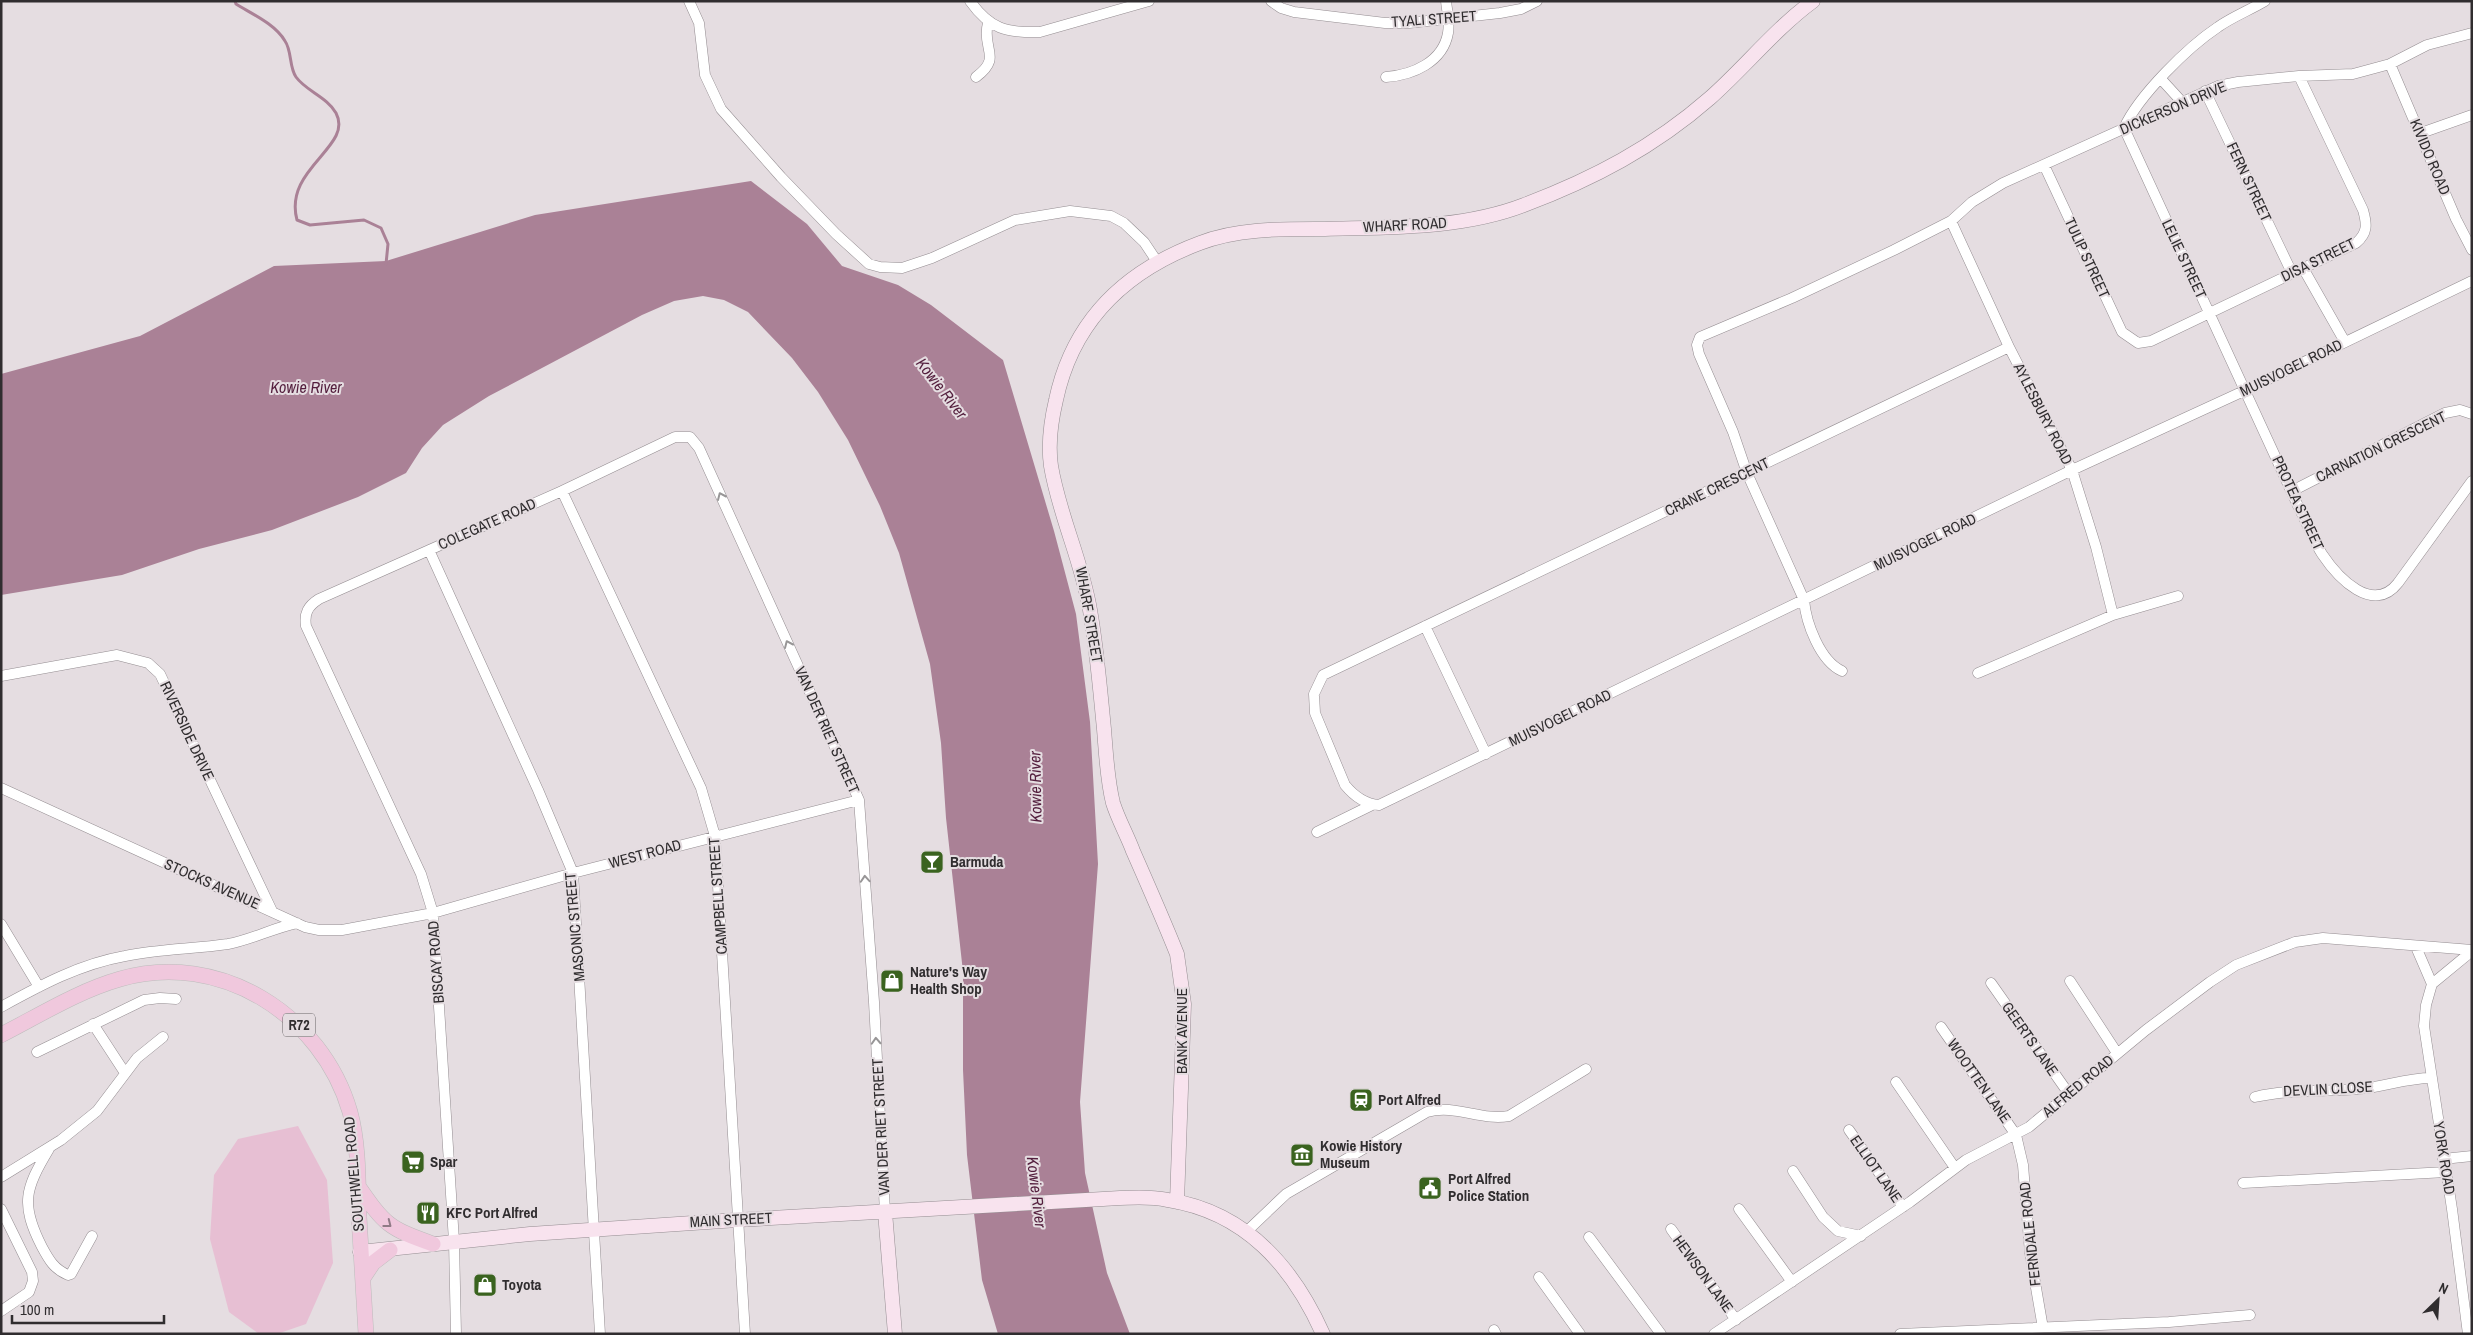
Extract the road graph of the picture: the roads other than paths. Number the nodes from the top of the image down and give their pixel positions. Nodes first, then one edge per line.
1 (689, 1) edge
2 (970, 1) edge
3 (1149, 1) edge
4 (1271, 1) edge
5 (1446, 1) edge
6 (1537, 1) edge
7 (1813, 1) edge
8 (2265, 1) edge
9 (1448, 20) junction
10 (988, 23) junction
11 (2472, 33) edge
12 (2390, 64) junction
13 (2299, 76) junction
14 (976, 77) dead end
15 (1386, 77) dead end
16 (2161, 79) junction
17 (2205, 91) junction
18 (2182, 102) junction
19 (2472, 115) edge
20 (2124, 128) junction
21 (2421, 133) junction
22 (2044, 165) junction
23 (1951, 221) junction
24 (2472, 250) edge
25 (1158, 263) junction
26 (2303, 268) junction
27 (2292, 273) junction
28 (2472, 281) edge
29 (2209, 313) junction
30 (2345, 342) junction
31 (2138, 343) joint
32 (2009, 347) junction
33 (2246, 390) junction
34 (2472, 414) edge
35 (675, 437) joint
36 (1050, 448) joint
37 (2072, 470) junction
38 (1747, 472) junction
39 (2472, 481) edge
40 (562, 491) junction
41 (2292, 491) junction
42 (429, 550) junction
43 (2178, 596) dead end
44 (1804, 600) junction
45 (2113, 615) junction
46 (305, 617) joint
47 (1426, 626) junction
48 (1842, 671) dead end
49 (1978, 673) dead end
50 (1, 676) edge
51 (1486, 754) junction
52 (1110, 785) joint
53 (1, 788) edge
54 (859, 800) junction
55 (1376, 805) junction
56 (1317, 832) dead end
57 (715, 836) junction
58 (573, 873) junction
59 (272, 912) junction
60 (433, 912) junction
61 (297, 923) junction
62 (1, 924) edge
63 (2416, 947) junction
64 (2472, 951) edge
65 (2070, 981) dead end
66 (1991, 984) dead end
67 (2432, 984) junction
68 (39, 987) junction
69 (176, 999) dead end
70 (1, 1006) edge
71 (93, 1024) junction
72 (1941, 1027) dead end
73 (1, 1035) edge
74 (163, 1037) dead end
75 (37, 1052) dead end
76 (2118, 1053) junction
77 (1586, 1069) dead end
78 (125, 1073) junction
79 (2431, 1078) junction
80 (1896, 1082) dead end
81 (2069, 1094) junction
82 (2255, 1097) dead end
83 (1848, 1130) dead end
84 (2016, 1135) junction
85 (49, 1148) junction
86 (2472, 1156) edge
87 (2443, 1158) junction
88 (1955, 1168) junction
89 (1793, 1171) dead end
90 (2446, 1172) junction
91 (1, 1176) edge
92 (2243, 1183) dead end
93 (358, 1186) junction
94 (1177, 1202) junction
95 (1903, 1207) junction
96 (1, 1209) edge
97 (1739, 1209) dead end
98 (885, 1212) junction
99 (737, 1220) junction
100 (1671, 1229) dead end
101 (593, 1231) junction
102 (1246, 1232) junction
103 (92, 1236) dead end
104 (1861, 1236) junction
105 (1589, 1237) dead end
106 (454, 1241) junction
107 (433, 1244) junction
108 (390, 1250) junction
109 (360, 1252) junction
110 (1539, 1277) dead end
111 (363, 1278) junction
112 (1792, 1282) junction
113 (1, 1311) edge
114 (2250, 1315) dead end
115 (1736, 1320) junction
116 (2043, 1330) edge
117 (366, 1334) edge
118 (456, 1334) edge
119 (600, 1334) edge
120 (744, 1334) edge
121 (895, 1334) edge
122 (1322, 1334) edge
123 (1580, 1334) edge
124 (1661, 1334) edge
125 (1714, 1334) edge
126 (1900, 1334) edge
127 (2468, 1334) edge

1 - 25 street
2 - 10 street
3 - 10 street
4 - 9 street, TYALI STREET
5 - 9 street
6 - 9 street, TYALI STREET
7 - 25 street, WHARF ROAD
8 - 16 street
9 - 15 street
10 - 14 street
11 - 12 street, DICKERSON DRIVE
12 - 13 street, DICKERSON DRIVE
12 - 21 street, KIVIDO ROAD
13 - 17 street, DICKERSON DRIVE
13 - 26 street, DISA STREET
16 - 18 street
16 - 20 street
17 - 18 street, DICKERSON DRIVE
17 - 27 street, FERN STREET
18 - 20 street, DICKERSON DRIVE
19 - 21 street
20 - 22 street, DICKERSON DRIVE
20 - 29 street, LELIE STREET
21 - 24 street, KIVIDO ROAD
22 - 23 street, DICKERSON DRIVE
22 - 31 street, TULIP STREET
23 - 32 street, AYLESBURY ROAD
23 - 38 street, DICKERSON DRIVE
25 - 36 street, WHARF ROAD
26 - 27 street, DISA STREET
26 - 30 street
27 - 29 street, DISA STREET
28 - 30 street, MUISVOGEL ROAD
29 - 31 street, DISA STREET
29 - 33 street, LELIE STREET
30 - 33 street, MUISVOGEL ROAD
32 - 37 street, AYLESBURY ROAD
32 - 38 street, CRANE CRESCENT
33 - 37 street, MUISVOGEL ROAD
33 - 41 street, PROTEA STREET
34 - 41 street, CARNATION CRESCENT
35 - 40 street, COLEGATE ROAD
54 -> 35 street, VAN DER RIET STREET
36 - 52 street, WHARF STREET
37 - 44 street, MUISVOGEL ROAD
37 - 45 street, AYLESBURY ROAD
38 - 44 street
38 - 47 street, CRANE CRESCENT
39 - 41 street, PROTEA STREET
40 - 42 street, COLEGATE ROAD
40 - 57 street, CAMPBELL STREET
42 - 46 street, COLEGATE ROAD
42 - 58 street, MASONIC STREET
43 - 45 street
44 - 48 street
44 - 51 street, MUISVOGEL ROAD
45 - 49 street
46 - 60 street, BISCAY ROAD
47 - 51 street
47 - 55 street, CRANE CRESCENT
50 - 59 street, RIVERSIDE DRIVE
51 - 55 street, MUISVOGEL ROAD
52 - 94 street, BANK AVENUE
53 - 59 street, STOCKS AVENUE
54 - 57 street, WEST ROAD
98 -> 54 street, VAN DER RIET STREET
55 - 56 street, MUISVOGEL ROAD
57 - 58 street, WEST ROAD
57 - 99 street, CAMPBELL STREET
58 - 60 street, WEST ROAD
58 - 101 street, MASONIC STREET
59 - 61 street, STOCKS AVENUE
60 - 61 street, STOCKS AVENUE
60 - 106 street, BISCAY ROAD
61 - 68 street
62 - 68 street
63 - 64 street, ALFRED ROAD
63 - 67 street
63 - 76 street, ALFRED ROAD
64 - 67 street
65 - 76 street
66 - 81 street, GEERTS LANE
67 - 79 street, YORK ROAD
68 - 70 street
69 - 71 street
71 - 75 street
71 - 78 street
72 - 84 street, WOOTTEN LANE
73 - 93 main road, SOUTHWELL ROAD / R72
74 - 78 street
76 - 81 street, ALFRED ROAD
77 - 102 street
78 - 85 street
79 - 82 street, DEVLIN CLOSE
79 - 87 street, YORK ROAD
80 - 88 street
81 - 84 street, ALFRED ROAD
83 - 95 street, ELLIOT LANE
84 - 88 street, ALFRED ROAD
84 - 116 street, FERNDALE ROAD
85 - 91 street
85 - 103 street
86 - 87 street
87 - 90 street, YORK ROAD
88 - 95 street, ALFRED ROAD
89 - 104 street
90 - 92 street
90 - 127 street, YORK ROAD
93 -> 107 main road
93 - 109 main road, SOUTHWELL ROAD / R72
94 - 98 street, MAIN STREET
94 - 102 street, MAIN STREET
95 - 104 street, ALFRED ROAD
96 - 113 street
97 - 112 street
98 - 99 street, MAIN STREET
98 - 121 street
99 - 101 street, MAIN STREET
99 - 120 street, CAMPBELL STREET
100 - 115 street, HEWSON LANE
101 - 106 street, MAIN STREET
101 - 119 street, MASONIC STREET
102 - 122 street, MAIN STREET
104 - 112 street, ALFRED ROAD
105 - 124 street
106 - 107 street, MAIN STREET
106 - 118 street, BISCAY ROAD
107 - 108 street, MAIN STREET
108 - 109 street, MAIN STREET
108 - 111 main road
109 - 111 main road, SOUTHWELL ROAD / R72
110 - 123 street
111 - 117 main road, SOUTHWELL ROAD / R72
112 - 115 street, ALFRED ROAD
114 - 116 street
115 - 125 street, ALFRED ROAD
116 - 126 street

